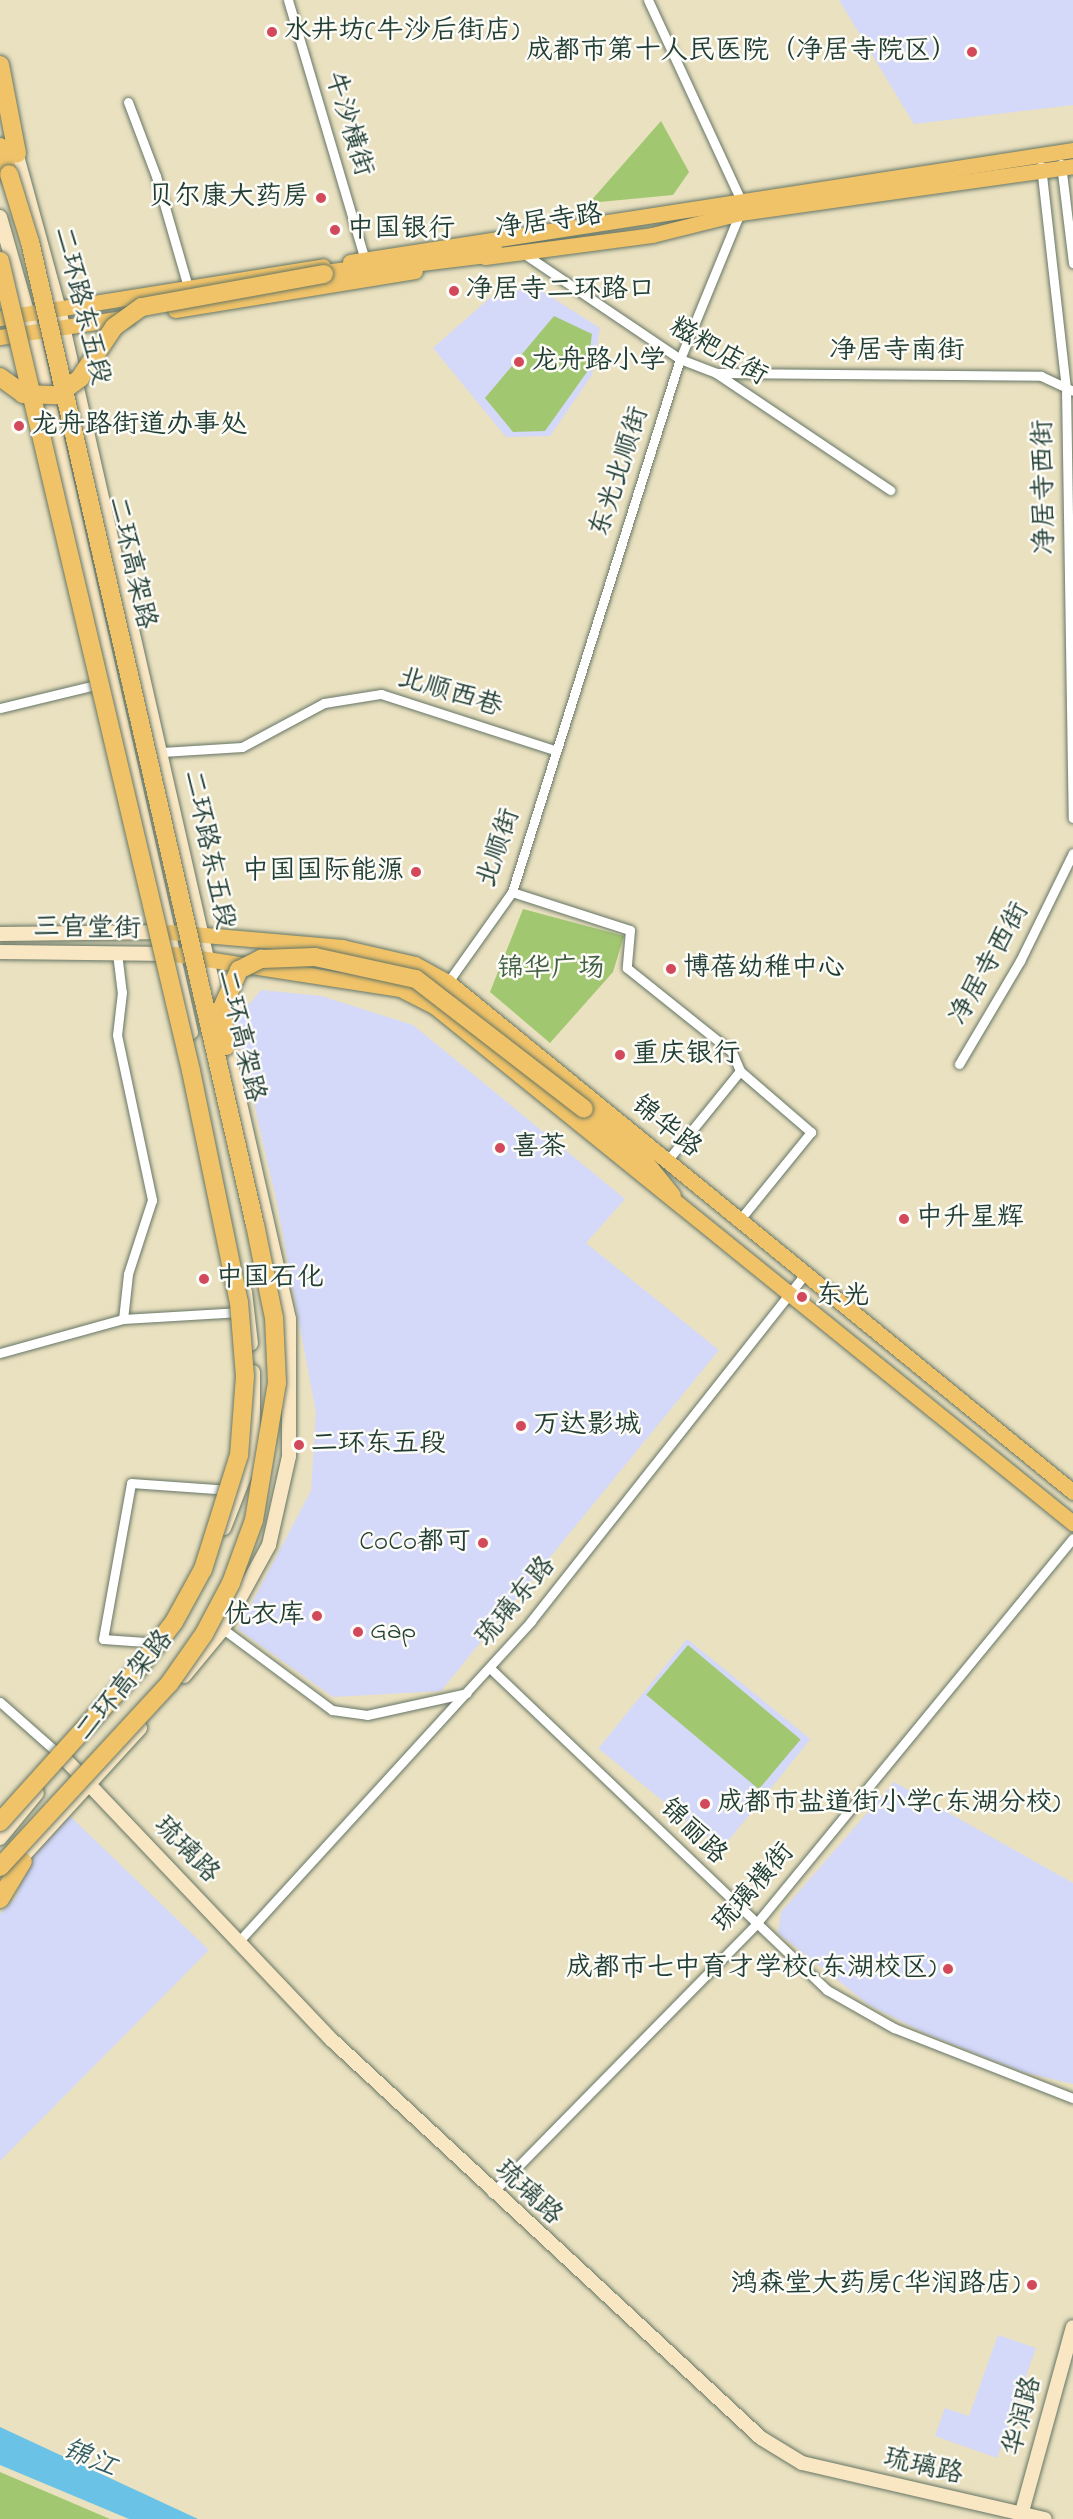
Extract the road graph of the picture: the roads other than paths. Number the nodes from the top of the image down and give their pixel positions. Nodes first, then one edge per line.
1 (288, 0) edge
2 (648, 0) edge
3 (0, 65) edge
4 (4, 97) edge
5 (128, 102) dead end
6 (9, 150) edge
7 (1067, 159) edge
8 (1041, 163) junction
9 (741, 206) junction
10 (0, 217) edge
11 (495, 253) junction
12 (523, 253) junction
13 (366, 260) junction
14 (0, 261) edge
15 (1073, 263) edge
16 (188, 286) junction
17 (59, 309) junction
18 (28, 314) junction
19 (0, 318) edge
20 (62, 327) junction
21 (33, 332) junction
22 (0, 337) edge
23 (680, 359) junction
24 (716, 373) junction
25 (0, 377) edge
26 (1069, 390) edge
27 (890, 490) dead end
28 (109, 681) junction
29 (0, 708) edge
30 (554, 750) junction
31 (162, 752) junction
32 (1073, 818) edge
33 (1073, 853) edge
34 (512, 892) junction
35 (170, 932) junction
36 (0, 934) edge
37 (201, 936) junction
38 (0, 952) edge
39 (117, 953) junction
40 (174, 954) junction
41 (207, 959) junction
42 (448, 982) junction
43 (959, 1064) dead end
44 (740, 1071) junction
45 (667, 1161) junction
46 (672, 1196) junction
47 (742, 1217) dead end
48 (255, 1225) junction
49 (805, 1274) junction
50 (790, 1293) junction
51 (249, 1311) junction
52 (123, 1320) junction
53 (0, 1353) edge
54 (239, 1491) junction
55 (1073, 1491) edge
56 (1073, 1523) edge
57 (1073, 1538) edge
58 (223, 1629) junction
59 (166, 1644) junction
60 (490, 1668) junction
61 (467, 1694) junction
62 (0, 1702) edge
63 (65, 1759) junction
64 (91, 1785) junction
65 (0, 1822) edge
66 (0, 1838) edge
67 (23, 1861) junction
68 (0, 1867) edge
69 (0, 1876) edge
70 (0, 1899) edge
71 (756, 1924) junction
72 (240, 1940) junction
73 (1073, 2098) edge
74 (492, 2193) junction
75 (1073, 2327) edge
76 (1020, 2517) edge
77 (1045, 2519) edge

1 - 13 street, 牛沙横街
2 - 9 street
3 - 4 highway, 二环高架路
4 - 6 highway, 二环高架路
5 - 16 street
6 - 17 main road, 二环路东五段
6 - 48 highway, 二环高架路, bridge
7 - 8 main road, 净居寺路
7 - 15 street
8 - 9 main road, 净居寺路
8 - 26 street, 净居寺西街
9 - 12 main road, 净居寺路
9 - 13 main road, 净居寺路
9 - 23 street, 东光北顺街
10 - 18 main road, 二环路东五段
11 - 12 main road, 净居寺路
11 - 20 main road, 净居寺路
11 - 25 highway, bridge
12 - 23 street, 糍粑店街
13 - 16 main road, 净居寺路
14 - 65 highway, 二环高架路, bridge
16 - 17 main road, 净居寺路
17 - 18 main road, 净居寺路
17 - 20 main road, 二环路东五段
18 - 19 main road, 净居寺路
18 - 21 main road, 二环路东五段
20 - 21 main road, 净居寺路
20 - 31 main road, 二环路东五段
21 - 22 main road, 净居寺路
21 - 28 main road, 二环路东五段
23 - 24 street, 糍粑店街
23 - 30 street, 东光北顺街
24 - 26 street, 净居寺南街
24 - 27 street, 糍粑店街
26 - 32 street, 净居寺西街
28 - 29 street
28 - 35 main road, 二环路东五段
30 - 31 street, 北顺西巷
30 - 34 street, 北顺街
31 - 37 main road, 二环路东五段
33 - 43 street, 净居寺西街
34 - 42 street, 北顺街
34 - 44 street
35 - 36 main road, 三官堂街
35 - 37 main road, 锦华路
35 - 40 main road, 二环路东五段
37 - 41 main road, 二环路东五段
37 - 42 main road, 锦华路
38 - 39 main road, 三官堂街
39 - 40 main road, 三官堂街
39 - 52 street
40 - 41 main road, 锦华路
40 - 51 main road, 二环路东五段
41 - 46 main road, 锦华路
41 - 58 main road, 二环路东五段
42 - 45 main road, 锦华路
44 - 45 street
44 - 47 street
45 - 49 main road, 锦华路
46 - 48 highway, bridge
46 - 50 main road, 锦华路
48 - 68 highway, 二环高架路, bridge
49 - 50 street, 琉璃东路
49 - 55 main road, 锦华路
50 - 56 main road, 锦华路
50 - 60 street, 琉璃东路
51 - 52 street
51 - 54 main road, 二环路东五段
52 - 53 street
54 - 59 main road, 二环路东五段
54 - 59 street
57 - 71 street, 琉璃横街
58 - 61 street
58 - 64 main road, 二环路东五段
59 - 63 main road, 二环路东五段
60 - 61 street, 琉璃东路
60 - 71 street, 锦丽路
61 - 72 street, 琉璃东路
62 - 63 street
63 - 64 main road, 琉璃路
63 - 66 main road, 二环路东五段
64 - 67 main road, 二环路东五段
64 - 72 main road, 琉璃路
67 - 69 main road, 二环路东五段
67 - 70 highway
71 - 73 street, 锦丽路
71 - 74 street, 琉璃横街
72 - 74 main road, 琉璃路
74 - 76 main road, 琉璃路
75 - 76 main road, 华润路
76 - 77 main road, 琉璃路

